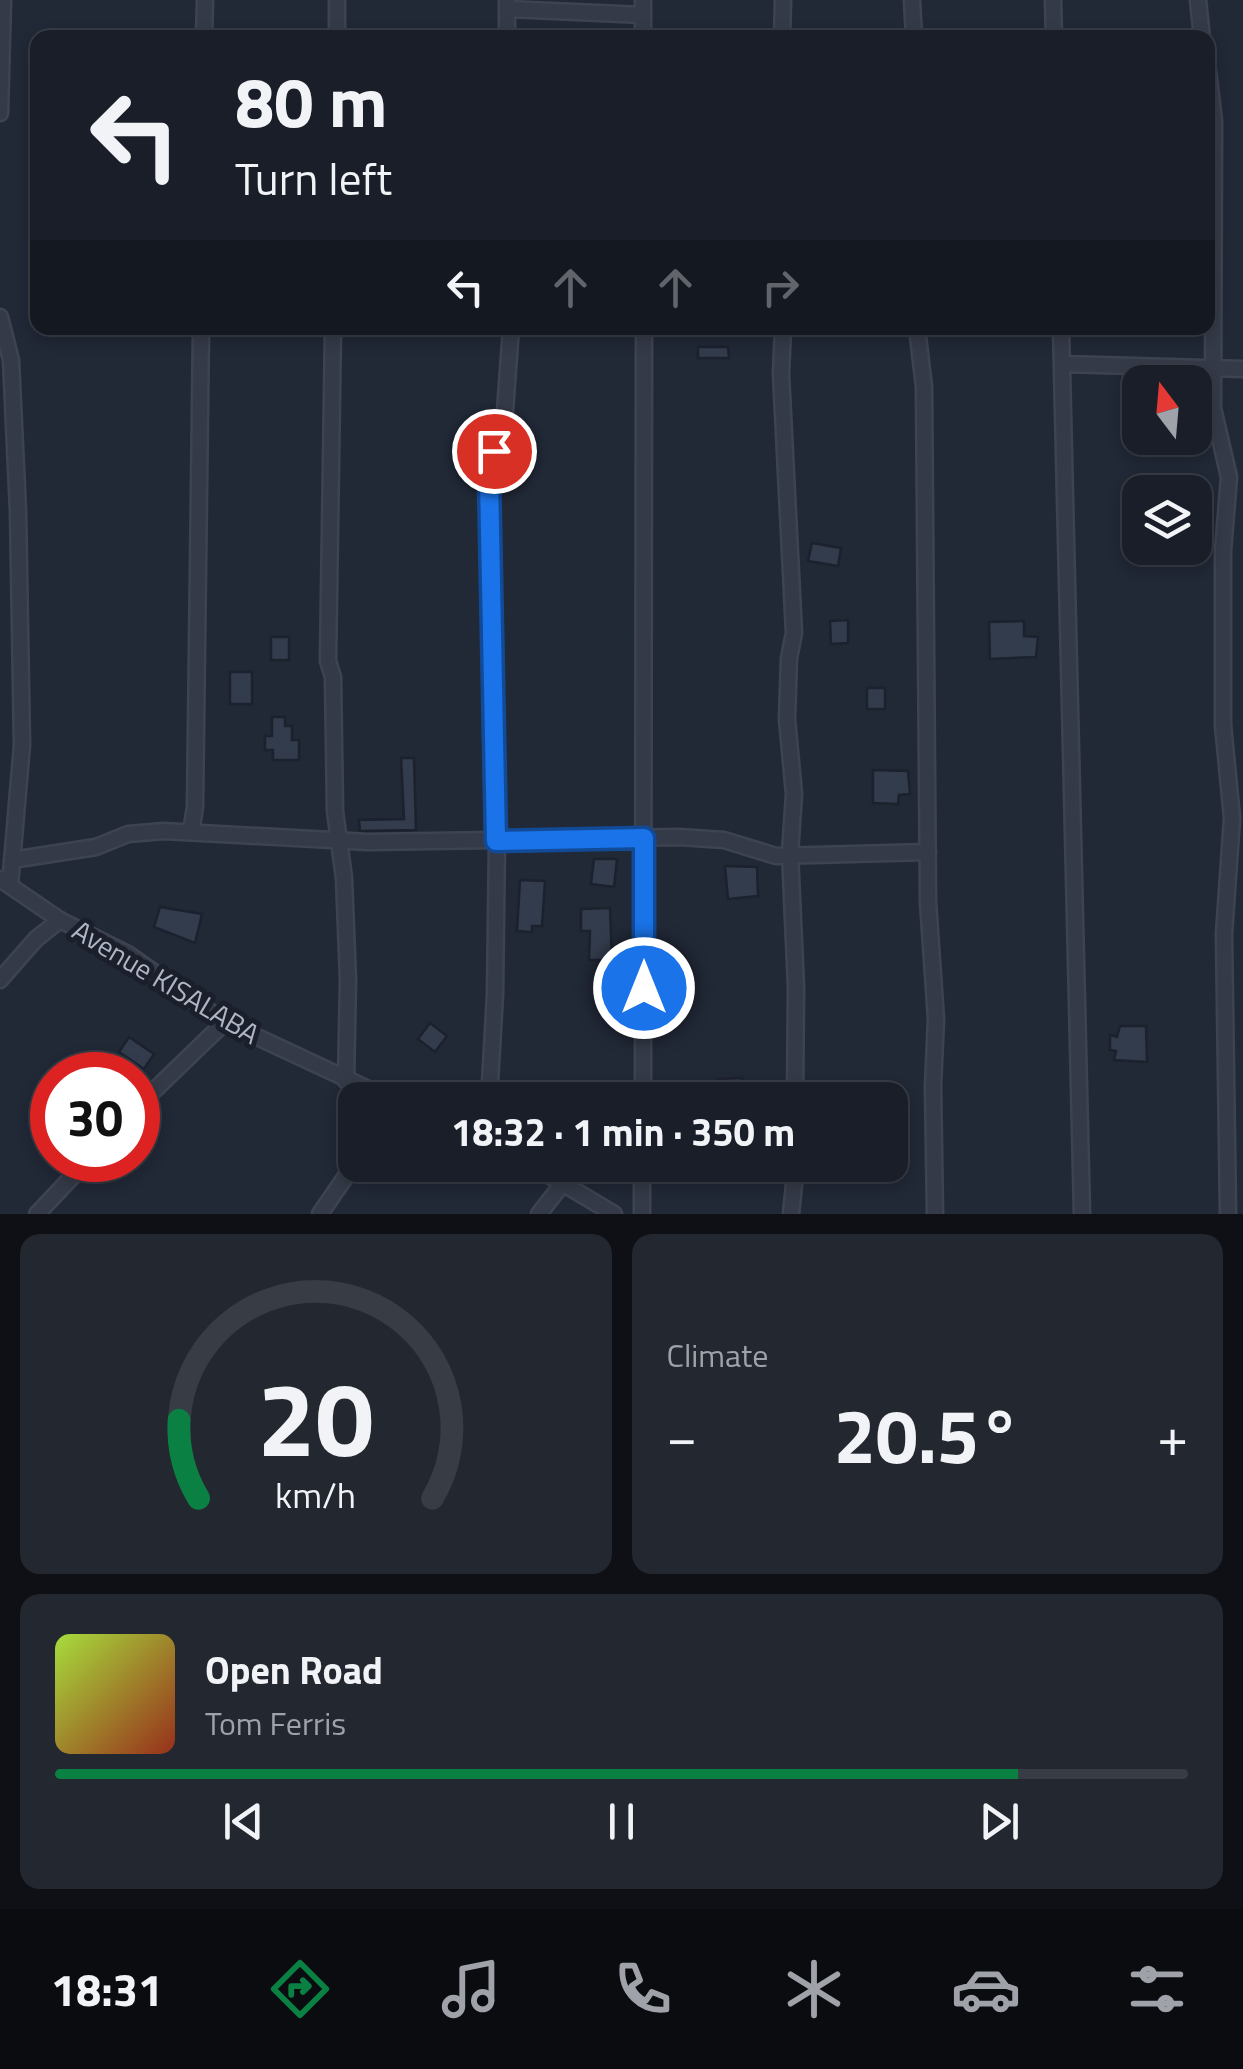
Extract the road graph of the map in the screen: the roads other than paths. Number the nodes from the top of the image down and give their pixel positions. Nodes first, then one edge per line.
1 (2, 0) edge
2 (205, 0) edge
3 (337, 0) edge
4 (783, 0) edge
5 (912, 0) edge
6 (1053, 0) edge
7 (1198, 0) edge
8 (507, 4) edge
9 (643, 8) edge
10 (204, 30) edge
11 (337, 30) edge
12 (508, 30) edge
13 (782, 30) edge
14 (914, 30) edge
15 (1054, 30) edge
16 (1201, 30) edge
17 (0, 113) edge
18 (0, 317) edge
19 (201, 335) edge
20 (333, 335) edge
21 (510, 335) edge
22 (644, 335) edge
23 (783, 335) edge
24 (918, 335) edge
25 (1061, 335) edge
26 (1214, 335) edge
27 (1062, 364) junction
28 (1214, 368) junction
29 (1243, 369) edge
30 (191, 832) junction
31 (644, 838) junction
32 (338, 840) junction
33 (496, 841) junction
34 (928, 852) junction
35 (790, 854) junction
36 (12, 860) junction
37 (5, 882) edge
38 (60, 920) junction
39 (0, 980) edge
40 (225, 1022) junction
41 (346, 1081) joint
42 (490, 1082) edge
43 (643, 1082) edge
44 (795, 1082) edge
45 (160, 1085) edge
46 (67, 1182) edge
47 (342, 1182) edge
48 (642, 1182) edge
49 (794, 1182) edge
50 (563, 1183) joint
51 (37, 1214) edge
52 (320, 1214) edge
53 (539, 1214) edge
54 (614, 1214) edge
55 (642, 1214) edge
56 (791, 1214) edge
57 (935, 1214) edge
58 (1082, 1214) edge
59 (1228, 1214) edge

1 - 17 street
2 - 10 street
3 - 11 street
4 - 13 street
5 - 14 street
6 - 15 street
7 - 16 street
8 - 9 street
8 - 12 street
18 - 36 street
19 - 30 street
20 - 32 street
21 - 33 street
22 - 31 street
23 - 35 street
24 - 34 street
25 - 27 street
26 - 28 street
27 - 28 street
27 - 58 street
28 - 29 street
28 - 59 street
30 - 32 street
30 - 36 street
31 - 33 street
31 - 35 street
31 - 43 street
32 - 33 street
32 - 41 street
33 - 42 street
34 - 35 street
34 - 57 street
35 - 44 street
36 - 37 street
37 - 38 street, Avenue KISALABA
38 - 39 street
38 - 40 street, Avenue KISALABA
40 - 41 street, Avenue KISALABA
40 - 45 street
46 - 51 street
47 - 52 street
48 - 55 street
49 - 56 street
50 - 53 street
50 - 54 street

